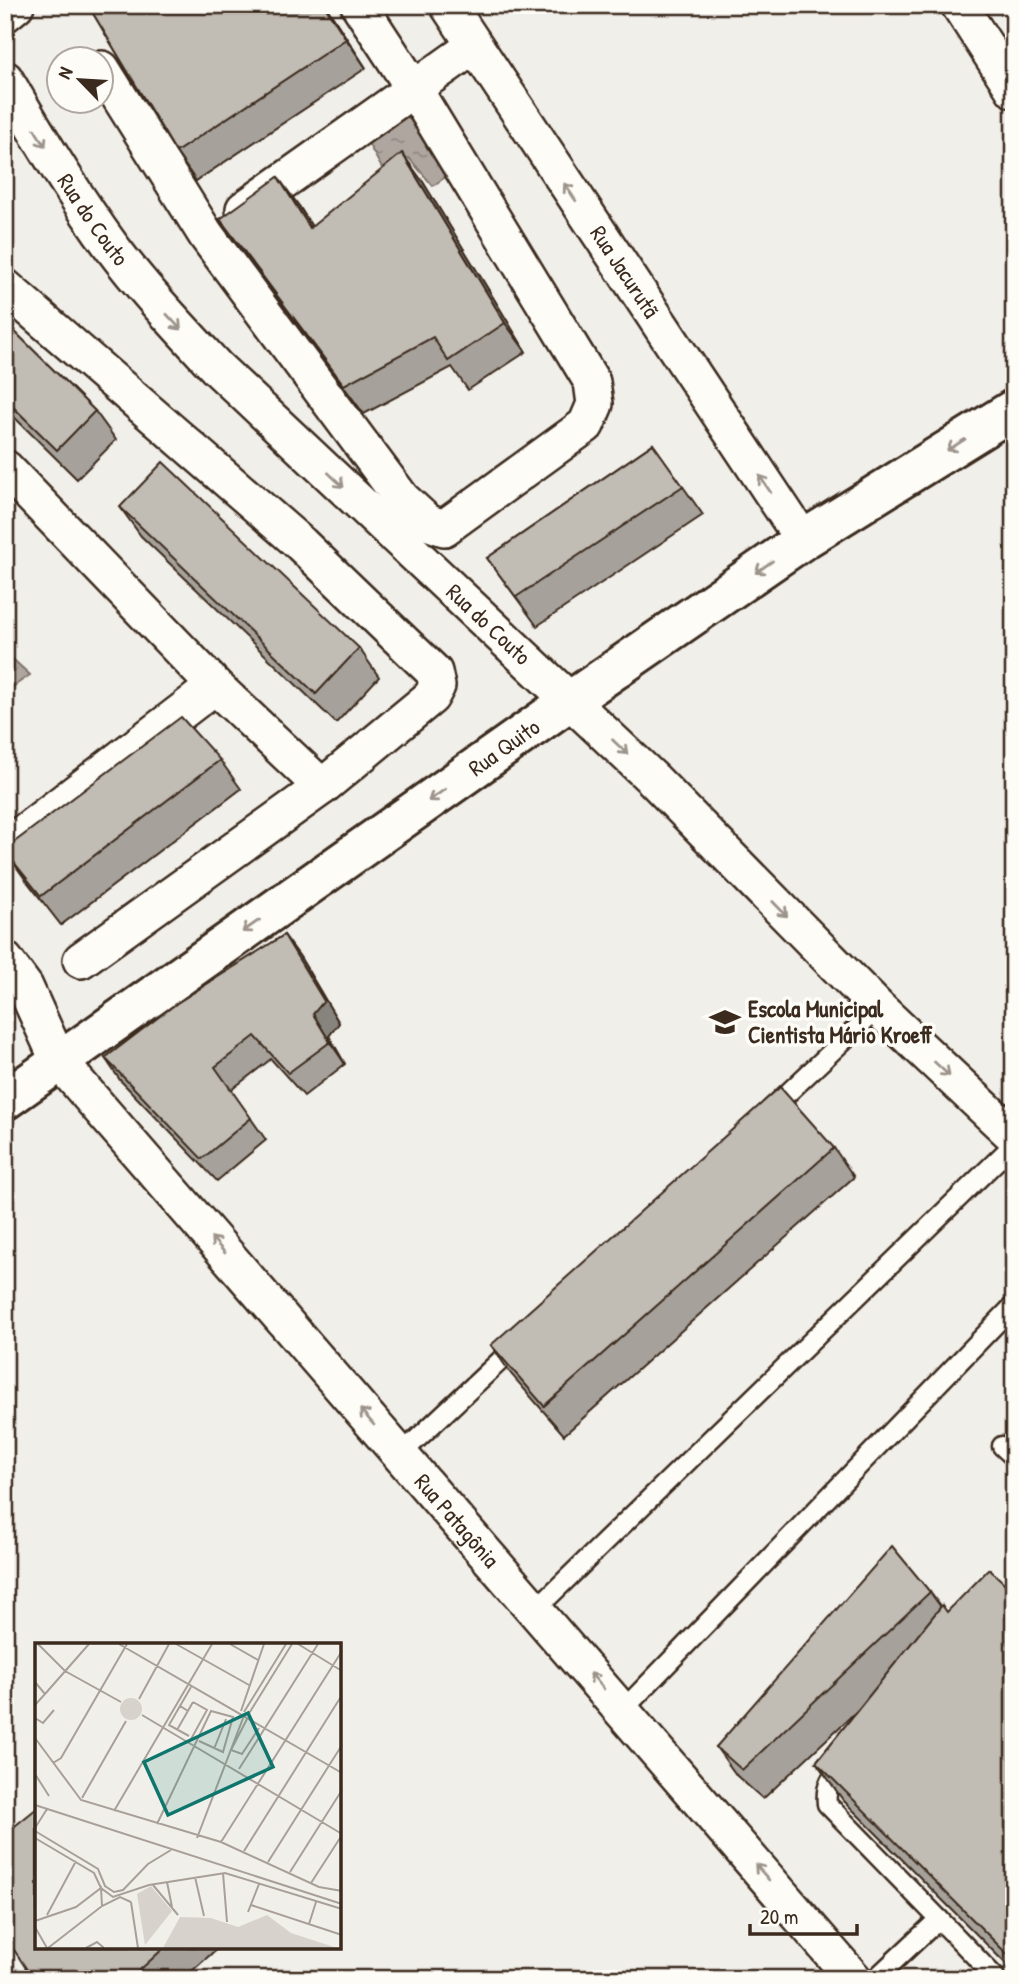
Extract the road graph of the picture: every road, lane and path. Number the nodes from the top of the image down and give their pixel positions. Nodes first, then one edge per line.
1 (16, 5) edge
2 (359, 5) edge
3 (448, 5) edge
4 (960, 5) edge
5 (5, 14) edge
6 (474, 46) junction
7 (5, 79) edge
8 (414, 89) junction
9 (1014, 90) edge
10 (116, 92) edge
11 (206, 235) junction
12 (5, 287) edge
13 (1014, 409) edge
14 (8, 477) edge
15 (803, 540) junction
16 (215, 686) junction
17 (570, 700) junction
18 (322, 787) junction
19 (5, 847) edge
20 (5, 960) edge
21 (81, 960) dead end
22 (878, 1008) junction
23 (58, 1060) junction
24 (6, 1098) edge
25 (756, 1123) edge
26 (1014, 1136) edge
27 (1014, 1144) edge
28 (1014, 1306) edge
29 (533, 1331) edge
30 (400, 1455) junction
31 (535, 1610) junction
32 (622, 1711) junction
33 (857, 1749) edge
34 (939, 1919) junction
35 (995, 1978) edge
36 (855, 1979) edge
37 (875, 1979) edge

1 - 5 street
2 - 8 street
3 - 6 street, Rua Jacurutã
4 - 9 street
6 - 8 street
15 -> 6 street, Rua Jacurutã
7 -> 17 street, Rua do Couto
8 - 11 street
8 - 11 street
10 - 11 street
12 - 18 street
13 -> 15 street, Rua Quito
14 - 16 street
15 -> 17 street, Rua Quito
16 - 18 street
16 - 19 street
17 -> 22 street, Rua do Couto
17 -> 23 street, Rua Quito
18 - 21 street
20 - 23 street, Rua Patagônia
22 - 25 lane
22 -> 26 street, Rua do Couto
23 - 24 street, Rua Quito
30 -> 23 street, Rua Patagônia
27 - 31 lane
28 - 32 lane
29 - 30 lane
30 - 31 street, Rua Patagônia
32 -> 31 street, Rua Patagônia
36 -> 32 street, Rua Patagônia
33 - 34 lane
34 - 35 lane
34 - 37 lane

